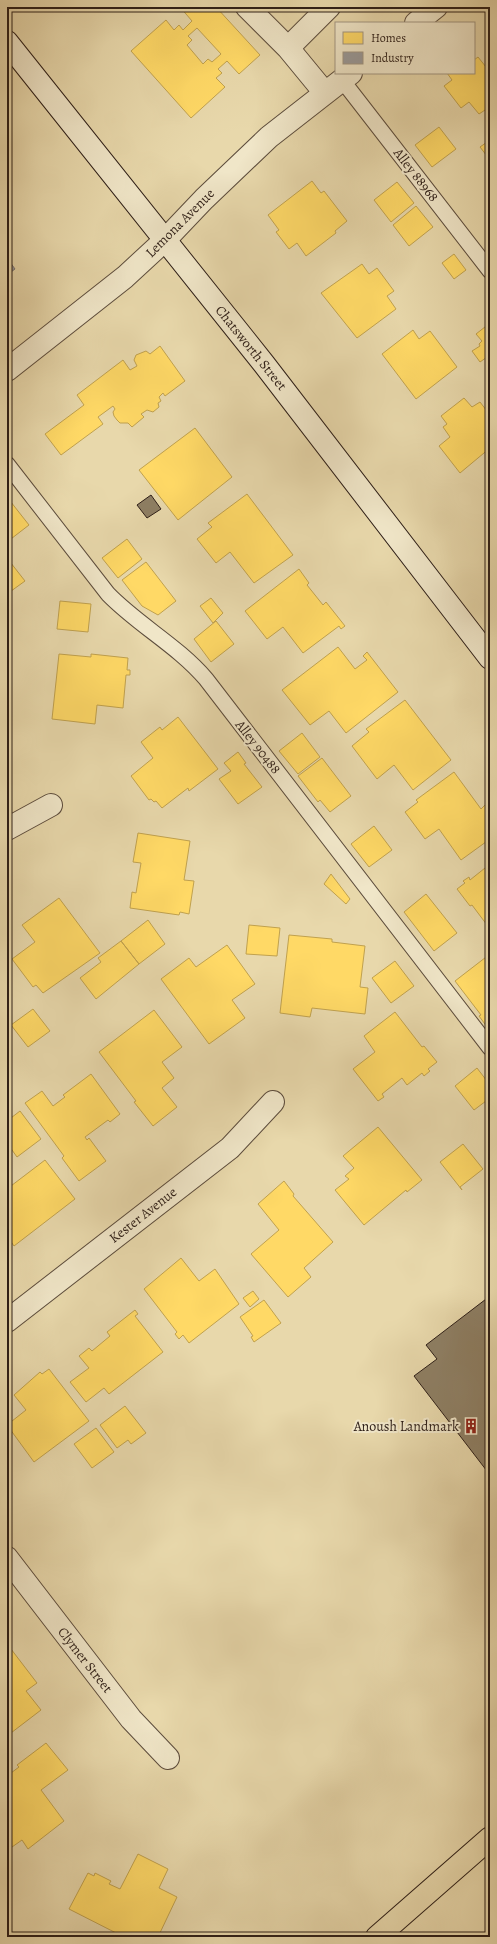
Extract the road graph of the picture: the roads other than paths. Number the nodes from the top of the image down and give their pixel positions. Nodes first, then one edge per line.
1 (247, 7) edge
2 (329, 7) edge
3 (436, 7) edge
4 (417, 22) edge
5 (7, 42) edge
6 (288, 48) junction
7 (339, 82) edge
8 (165, 240) junction
9 (490, 271) edge
10 (7, 370) edge
11 (7, 464) edge
12 (490, 658) edge
13 (51, 805) dead end
14 (7, 829) edge
15 (490, 1048) edge
16 (273, 1102) dead end
17 (7, 1321) edge
18 (7, 1558) edge
19 (168, 1758) dead end
20 (490, 1838) edge
21 (378, 1937) edge

1 - 6 street
2 - 6 street
3 - 4 street
5 - 8 street, Chatsworth Street
6 - 7 street
7 - 8 street, Lemona Avenue
7 - 9 lane, Alley 88968
8 - 10 street, Lemona Avenue
8 - 12 street, Chatsworth Street
11 - 15 lane, Alley 90488
13 - 14 street
16 - 17 street, Kester Avenue
18 - 19 street, Clymer Street
20 - 21 main road

